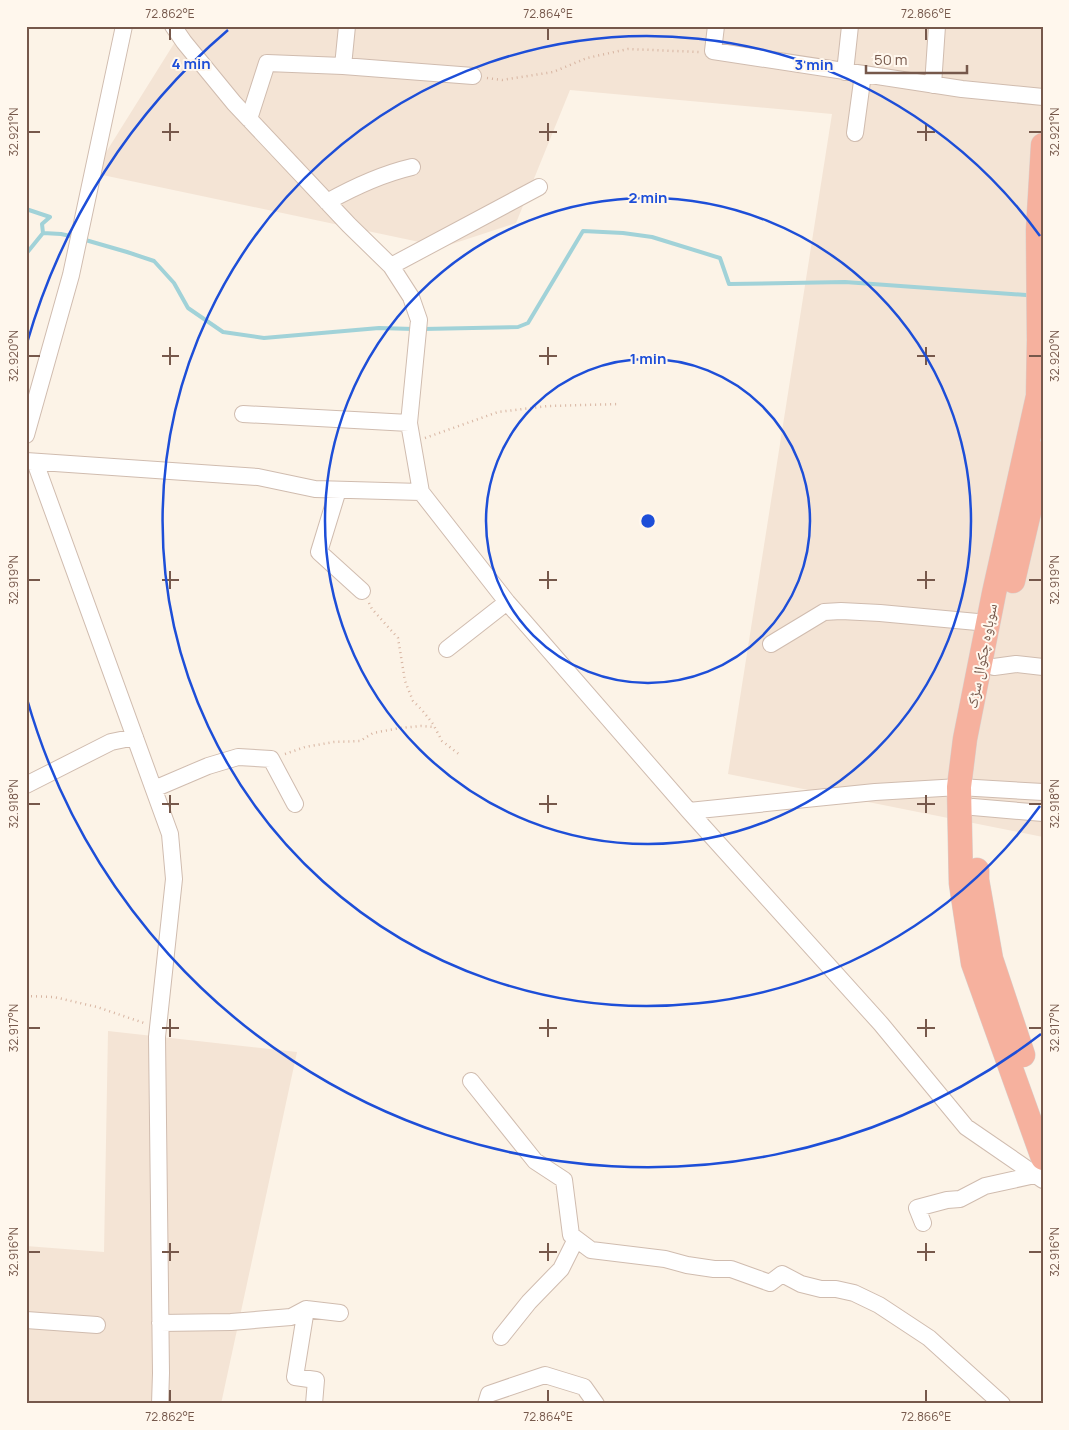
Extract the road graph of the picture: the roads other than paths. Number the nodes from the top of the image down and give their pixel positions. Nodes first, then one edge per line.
1 (124, 26) edge
2 (173, 26) edge
3 (347, 26) edge
4 (716, 26) edge
5 (850, 26) edge
6 (937, 26) edge
7 (343, 66) junction
8 (845, 72) junction
9 (863, 74) junction
10 (473, 76) road end
11 (934, 85) junction
12 (1043, 97) edge
13 (249, 119) junction
14 (854, 133) dead end
15 (1043, 145) edge
16 (412, 167) dead end
17 (539, 187) dead end
18 (327, 202) junction
19 (391, 266) junction
20 (243, 414) dead end
21 (409, 423) junction
22 (26, 435) edge
23 (1043, 453) edge
24 (30, 462) edge
25 (338, 490) junction
26 (421, 492) junction
27 (362, 591) road end
28 (507, 602) junction
29 (988, 623) junction
30 (771, 644) dead end
31 (447, 649) dead end
32 (994, 667) junction
33 (1043, 667) edge
34 (135, 737) junction
35 (26, 785) edge
36 (154, 789) junction
37 (1043, 792) edge
38 (969, 794) junction
39 (296, 804) dead end
40 (689, 811) junction
41 (1043, 813) edge
42 (472, 1081) dead end
43 (1043, 1109) edge
44 (1040, 1171) edge
45 (924, 1223) dead end
46 (576, 1239) junction
47 (306, 1309) junction
48 (340, 1313) dead end
49 (26, 1320) edge
50 (160, 1323) junction
51 (97, 1325) dead end
52 (501, 1337) dead end
53 (160, 1404) edge
54 (314, 1404) edge
55 (486, 1404) edge
56 (596, 1404) edge
57 (1002, 1404) edge

1 - 22 street
2 - 13 street
3 - 7 street
4 - 8 street
5 - 8 street
6 - 11 street
7 - 10 street
7 - 13 street
8 - 9 street
9 - 11 street
9 - 14 street
11 - 12 street
13 - 18 street
15 - 29 highway, سوہاوہ چکوال سڑک
16 - 18 street
17 - 19 street
18 - 19 street
19 - 21 street
20 - 21 street
21 - 26 street
23 - 32 highway
24 - 25 street
24 - 34 street
25 - 26 street
25 - 27 street
26 - 28 street
28 - 31 street
28 - 40 street
29 - 30 street
29 - 38 highway, سوہاوہ چکوال سڑک
32 - 33 street
32 - 38 highway
34 - 35 street
34 - 36 street
36 - 39 street
36 - 50 street
37 - 38 street
38 - 40 street
38 - 41 street
38 - 43 highway
38 - 44 highway, سوہاوہ چکوال سڑک
40 - 44 street
42 - 46 street
44 - 45 street
46 - 52 street
46 - 57 street
47 - 48 street
47 - 50 street
47 - 54 street
49 - 51 street
50 - 53 street
55 - 56 street

